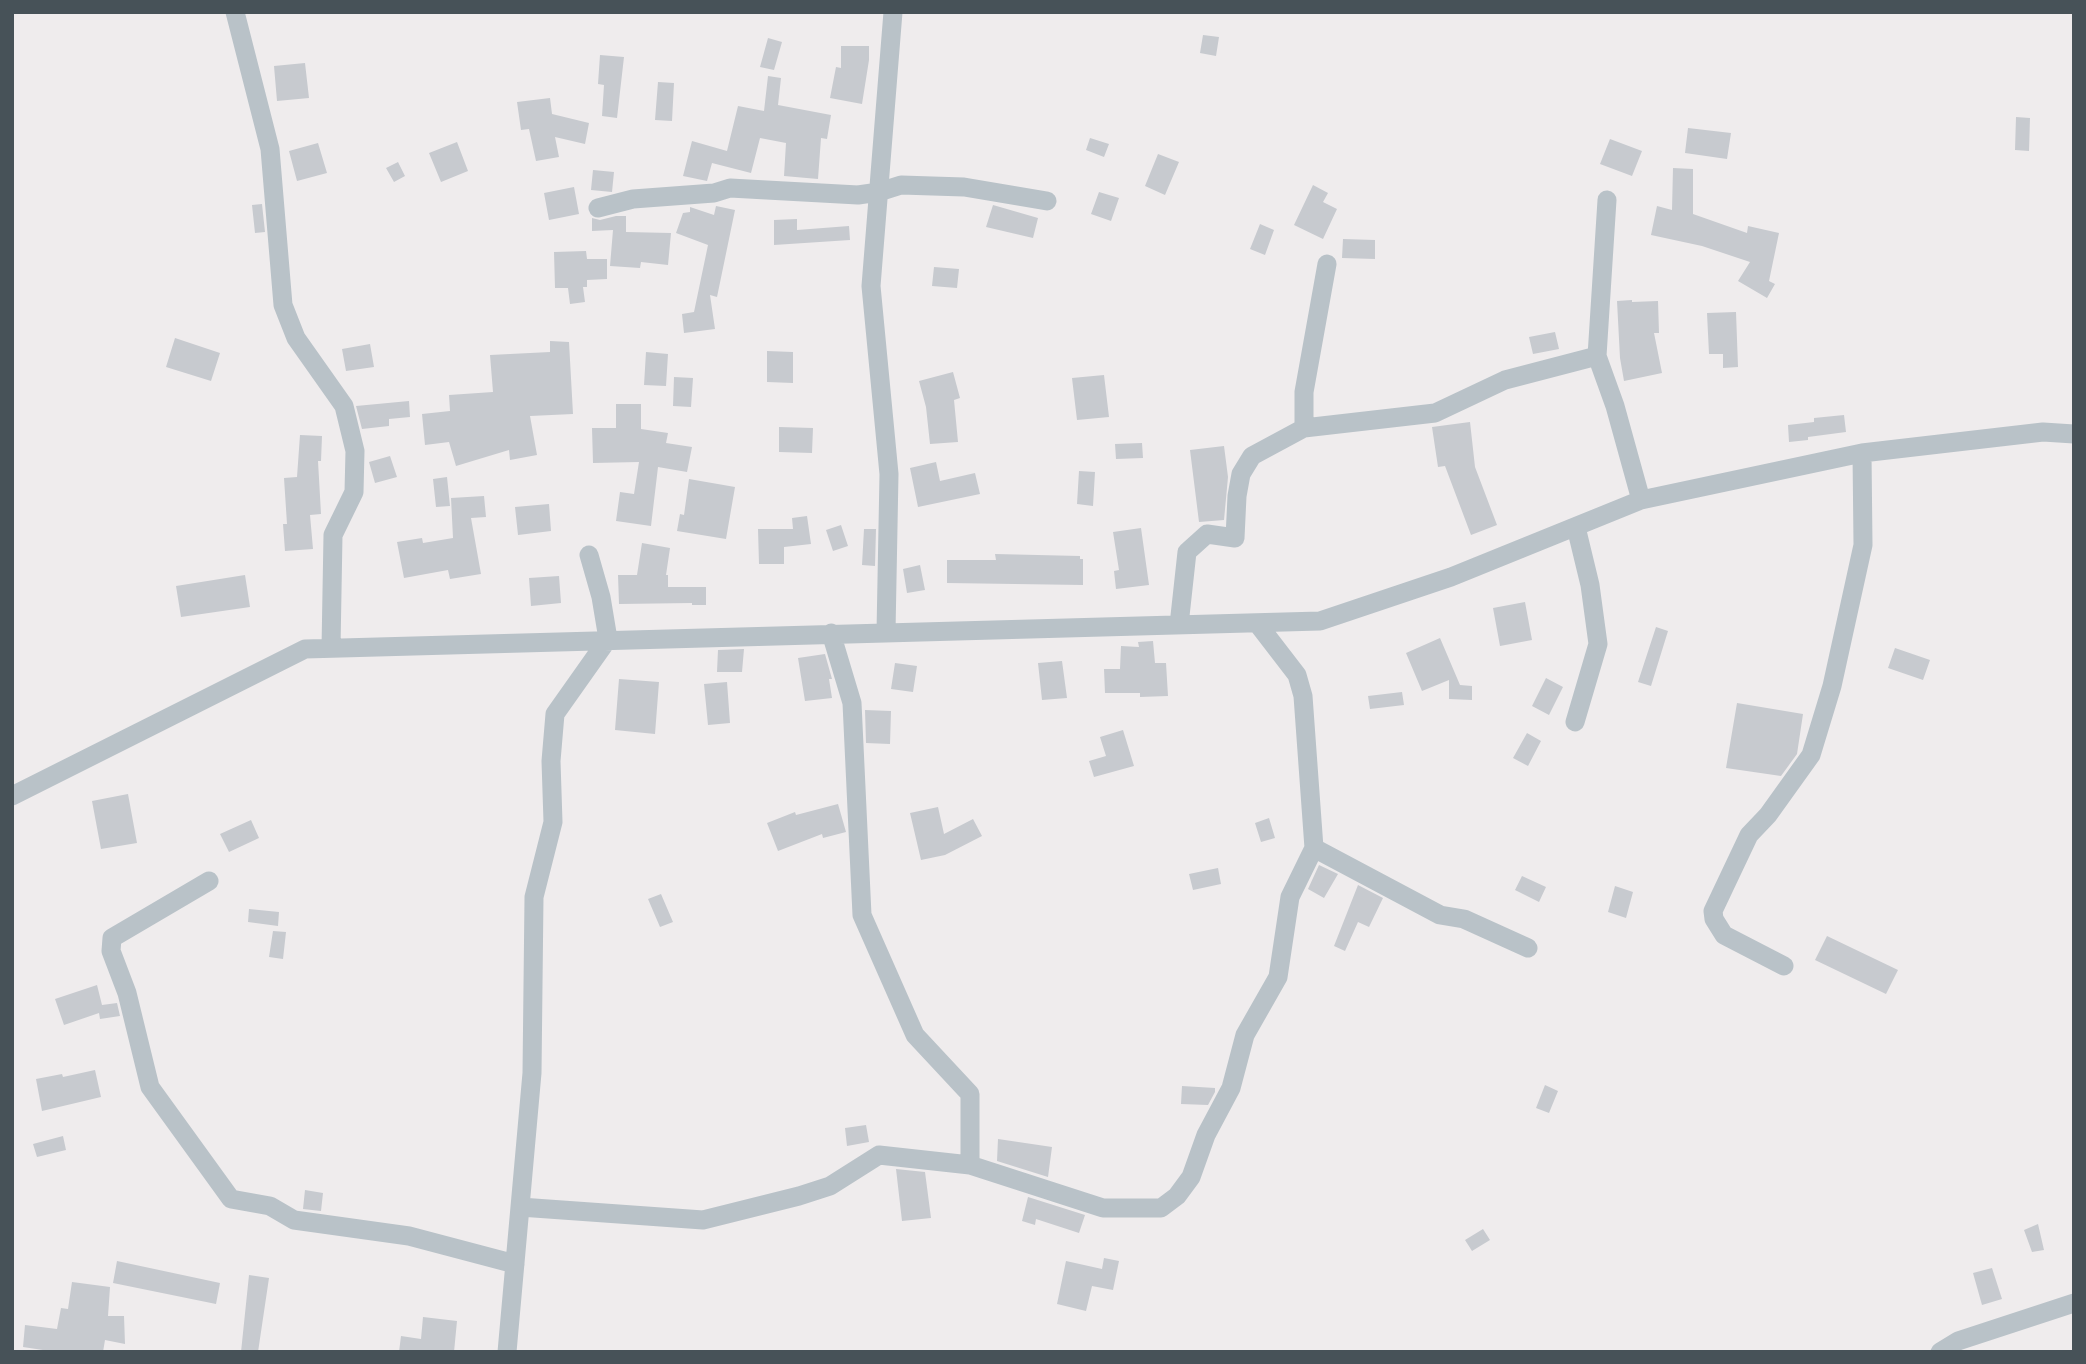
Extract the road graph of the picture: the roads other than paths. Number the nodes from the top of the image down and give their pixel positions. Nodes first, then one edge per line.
1 (236, 12) edge
2 (893, 12) edge
3 (879, 192) junction
4 (1607, 200) dead end
5 (1047, 201) dead end
6 (598, 208) dead end
7 (1327, 264) dead end
8 (1597, 356) junction
9 (1304, 428) junction
10 (2074, 434) edge
11 (1862, 453) junction
12 (1641, 500) junction
13 (1576, 527) junction
14 (589, 555) dead end
15 (1258, 623) junction
16 (1179, 625) junction
17 (886, 632) junction
18 (831, 633) junction
19 (608, 639) junction
20 (331, 648) junction
21 (1575, 722) dead end
22 (12, 796) edge
23 (1314, 848) junction
24 (209, 881) dead end
25 (1528, 948) dead end
26 (1784, 966) dead end
27 (970, 1165) junction
28 (520, 1207) junction
29 (515, 1264) junction
30 (2074, 1303) edge
31 (506, 1352) edge
32 (1940, 1352) edge

1 - 20 street
2 - 3 street
3 - 5 street
3 - 6 street
3 - 17 street
4 - 8 street
7 - 9 street
8 - 9 street
8 - 12 street
9 - 16 street
10 - 11 street
11 - 12 street
11 - 26 street
12 - 13 street
13 - 15 street
13 - 21 street
14 - 19 street
15 - 16 street
15 - 23 street
16 - 17 street
17 - 18 street
18 - 19 street
18 - 27 street
19 - 20 street
19 - 28 street
20 - 22 street
23 - 25 street
23 - 27 street
24 - 29 street
27 - 28 street
28 - 29 street
29 - 31 street
30 - 32 street

